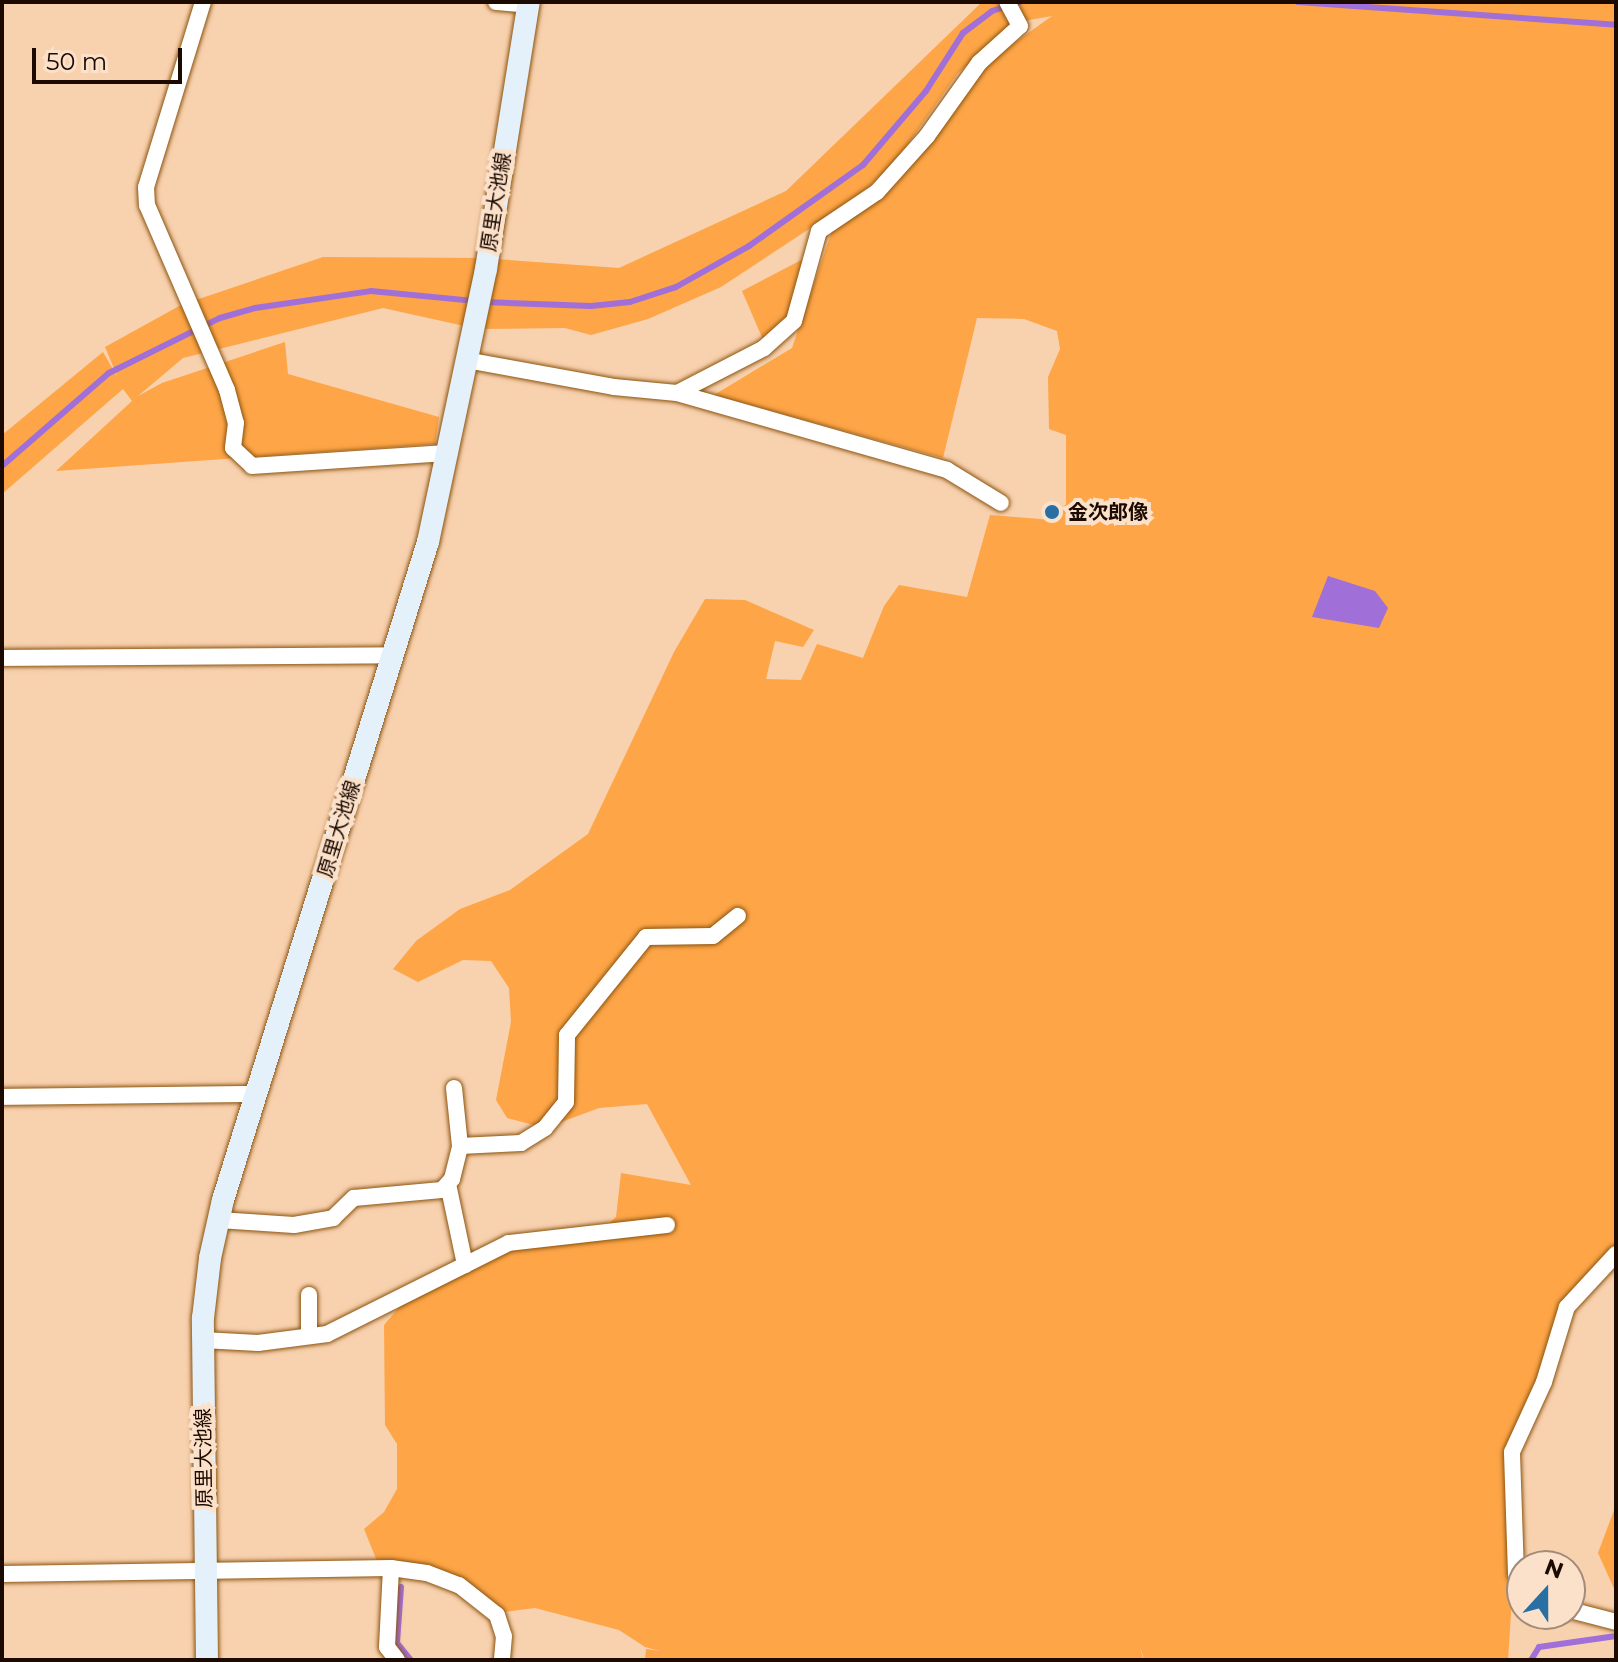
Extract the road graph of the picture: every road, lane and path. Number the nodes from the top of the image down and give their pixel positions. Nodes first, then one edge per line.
1 (203, 2) edge
2 (496, 2) edge
3 (1007, 2) edge
4 (529, 4) edge
5 (466, 360) junction
6 (677, 393) junction
7 (450, 453) junction
8 (1001, 503) dead end
9 (394, 655) junction
10 (2, 658) edge
11 (738, 916) dead end
12 (454, 1088) dead end
13 (257, 1094) junction
14 (2, 1097) edge
15 (460, 1146) junction
16 (448, 1184) junction
17 (219, 1220) junction
18 (667, 1225) dead end
19 (1616, 1254) edge
20 (465, 1265) junction
21 (309, 1295) dead end
22 (309, 1335) junction
23 (203, 1340) junction
24 (1515, 1550) edge
25 (391, 1568) junction
26 (206, 1570) junction
27 (2, 1574) edge
28 (1586, 1614) edge
29 (1616, 1622) edge
30 (207, 1660) edge
31 (397, 1660) edge
32 (502, 1660) edge

1 - 7 street
2 - 4 street
3 - 6 street
4 - 5 main road, 原里大池線
5 - 6 street
5 - 7 main road, 原里大池線
6 - 8 street
7 - 9 main road, 原里大池線
9 - 10 street
9 - 13 main road, 原里大池線
11 - 15 street
12 - 15 street
13 - 14 street
13 - 17 main road, 原里大池線
15 - 16 street
16 - 17 street
16 - 20 street
17 - 23 main road, 原里大池線
18 - 20 street
19 - 24 street
20 - 22 street
21 - 22 street
22 - 23 street
23 - 26 main road, 原里大池線
25 - 26 street
25 - 31 street
25 - 32 street
26 - 27 street
26 - 30 main road, 原里大池線
28 - 29 street

